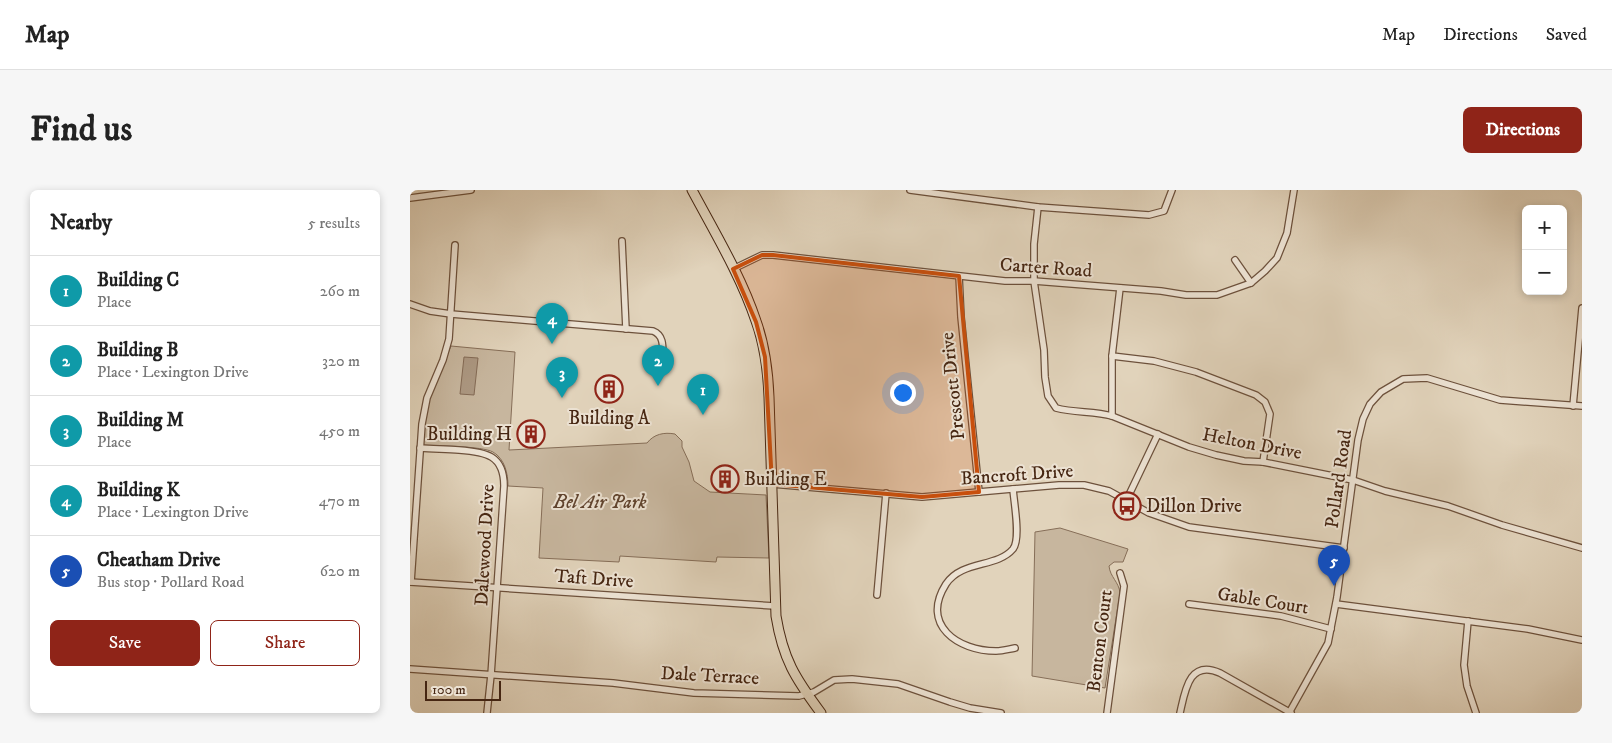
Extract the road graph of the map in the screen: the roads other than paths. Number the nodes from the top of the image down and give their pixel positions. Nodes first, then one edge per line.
1 (471, 190) edge
2 (692, 190) edge
3 (910, 190) edge
4 (1172, 190) edge
5 (1294, 190) edge
6 (926, 191) edge
7 (410, 198) edge
8 (1038, 207) junction
9 (622, 241) dead end
10 (455, 244) dead end
11 (1235, 260) dead end
12 (733, 268) junction
13 (959, 276) junction
14 (1034, 281) junction
15 (1251, 283) junction
16 (1120, 288) junction
17 (410, 304) edge
18 (1582, 308) edge
19 (451, 314) junction
20 (626, 329) junction
21 (1112, 356) junction
22 (663, 363) dead end
23 (1573, 406) junction
24 (1582, 406) edge
25 (1112, 416) junction
26 (1158, 434) junction
27 (420, 448) junction
28 (1263, 462) junction
29 (1353, 480) junction
30 (772, 484) junction
31 (1013, 489) junction
32 (979, 492) junction
33 (886, 493) junction
34 (1127, 499) junction
35 (1344, 548) junction
36 (1582, 548) edge
37 (1120, 573) dead end
38 (411, 582) edge
39 (497, 588) junction
40 (877, 595) dead end
41 (1190, 604) dead end
42 (1336, 604) junction
43 (775, 606) junction
44 (1468, 621) junction
45 (1331, 629) junction
46 (1582, 640) edge
47 (1015, 648) dead end
48 (410, 669) edge
49 (491, 675) junction
50 (807, 694) junction
51 (487, 713) edge
52 (820, 713) edge
53 (1001, 713) edge
54 (1107, 713) edge
55 (1180, 713) edge
56 (1290, 713) edge
57 (1476, 713) edge

1 - 7 street
2 - 12 main road
3 - 6 street
4 - 8 street
5 - 15 street, Carter Road
6 - 8 street
8 - 14 street, Helton Drive
9 - 20 street
10 - 19 street
11 - 15 street
12 - 13 street, Carter Road
12 - 30 main road
13 - 14 street, Carter Road
13 - 32 street, Prescott Drive
14 - 16 street, Carter Road
14 - 25 street, Helton Drive
15 - 16 street, Carter Road
16 - 21 street
17 - 19 street
18 - 23 street
19 - 20 street
19 - 27 street
20 - 22 street
21 - 25 street
21 - 28 street
23 - 24 street, Pollard Road
23 - 29 street, Pollard Road
25 - 26 street, Helton Drive
26 - 28 street, Helton Drive
26 - 34 street
27 - 38 street
27 - 39 street, Dalewood Drive
28 - 29 street, Helton Drive
29 - 35 street, Pollard Road
29 - 36 street, Helton Drive
30 - 33 street, Bancroft Drive
30 - 43 main road
31 - 32 street, Bancroft Drive
31 - 34 street, Bancroft Drive
31 - 47 street
32 - 33 street, Bancroft Drive
33 - 40 street
34 - 35 street, Bancroft Drive
35 - 42 street, Pollard Road
37 - 54 street, Benton Court
38 - 39 street, Taft Drive
39 - 43 street, Taft Drive
39 - 49 street, Dalewood Drive
41 - 45 street, Gable Court
42 - 44 street
42 - 45 street, Pollard Road
43 - 50 main road
44 - 46 street
44 - 57 street
45 - 56 street, Pollard Road
48 - 49 street, Dale Terrace
49 - 50 street, Dale Terrace
49 - 51 street, Dalewood Drive
50 - 52 main road
50 - 53 street, Dale Terrace
55 - 56 street

